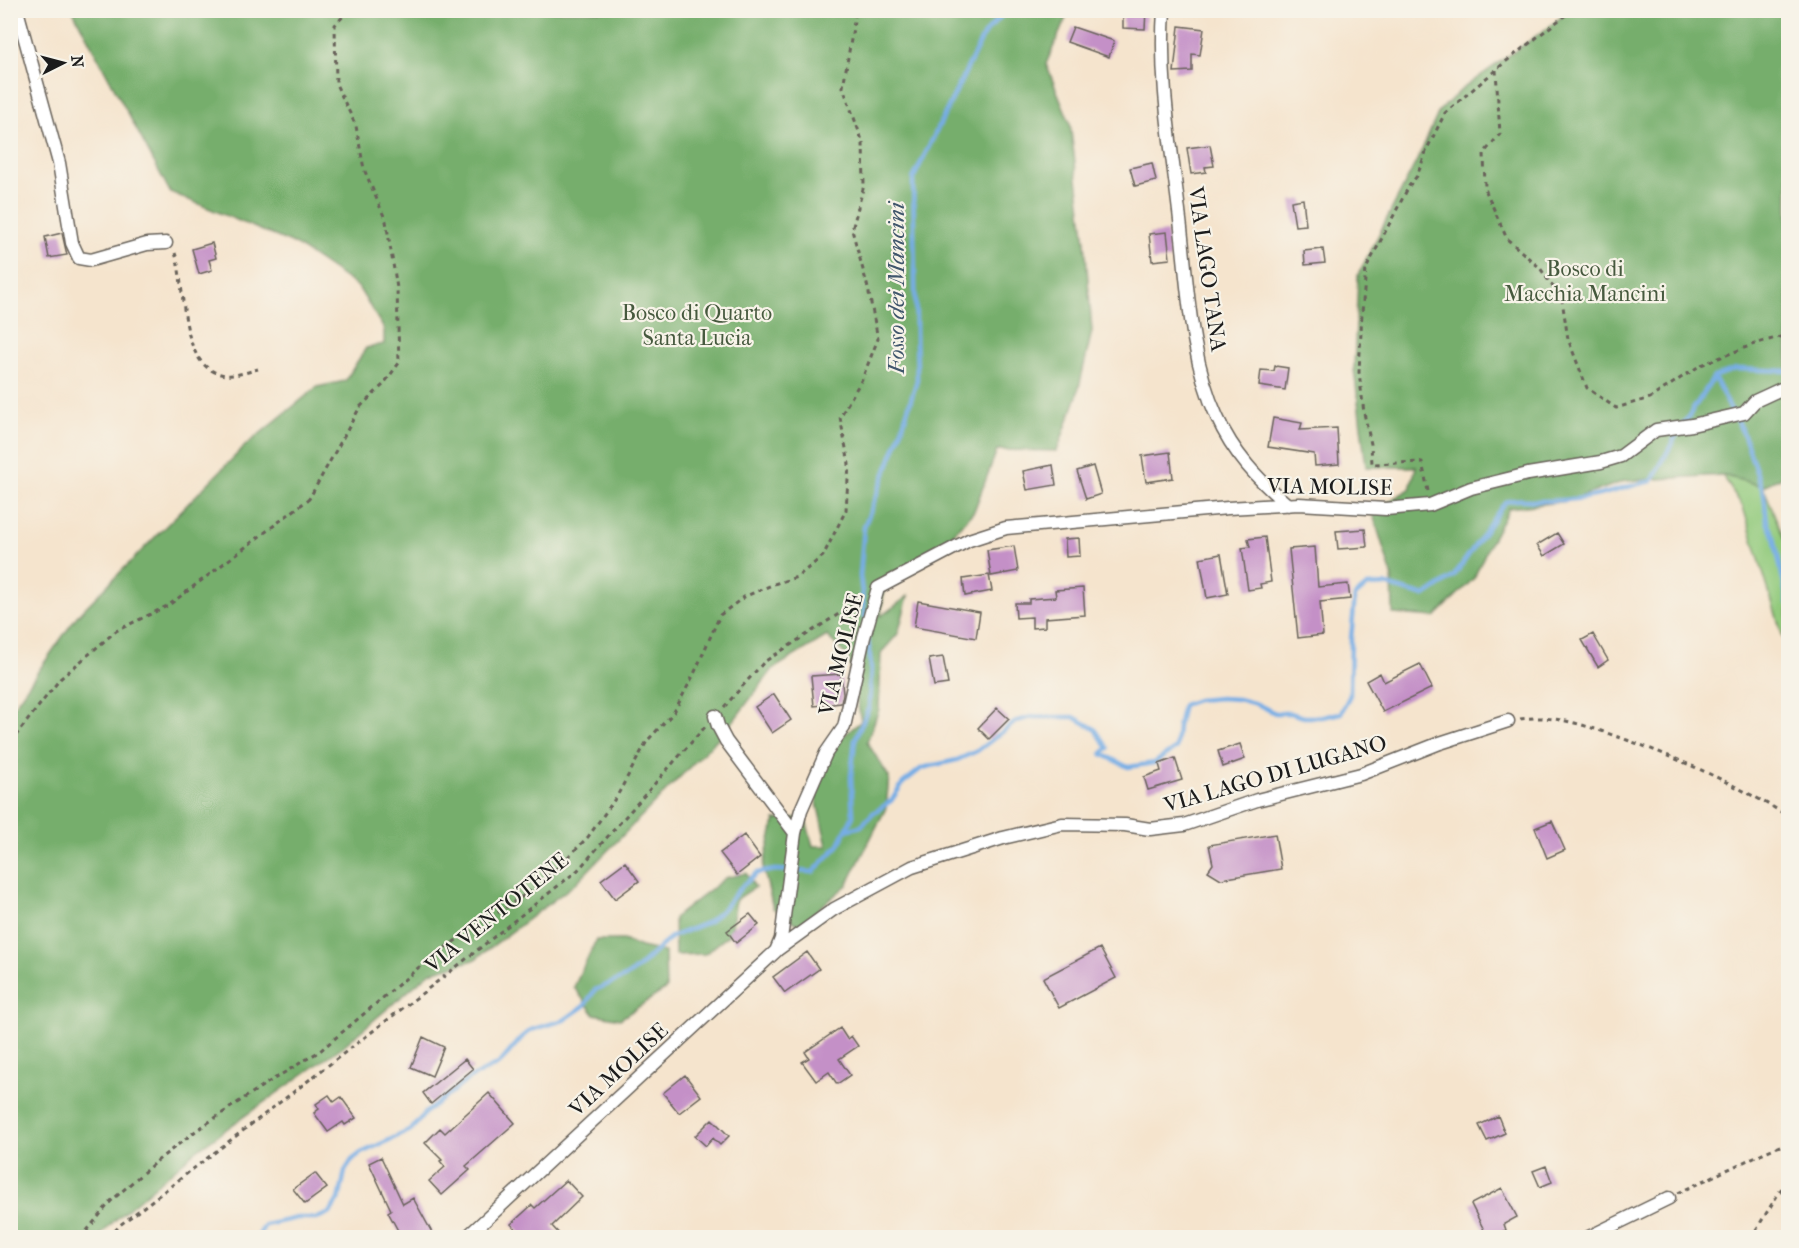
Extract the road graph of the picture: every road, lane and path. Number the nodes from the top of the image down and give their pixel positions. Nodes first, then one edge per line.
1 (17, 10) edge
2 (349, 10) edge
3 (856, 10) edge
4 (1164, 10) edge
5 (1572, 10) edge
6 (1496, 70) junction
7 (166, 243) joint
8 (1788, 335) edge
9 (258, 369) dead end
10 (1788, 392) edge
11 (1288, 505) junction
12 (1430, 505) junction
13 (878, 588) junction
14 (715, 716) junction
15 (1508, 721) joint
16 (10, 743) edge
17 (1788, 816) edge
18 (795, 833) junction
19 (776, 951) junction
20 (1788, 1143) edge
21 (1788, 1178) edge
22 (1669, 1198) joint
23 (81, 1238) edge
24 (109, 1238) edge
25 (466, 1238) edge
26 (1587, 1238) edge
27 (1751, 1238) edge

1 - 7 street
2 - 16 path
3 - 23 path
4 - 11 street, VIA LAGO TANA
5 - 6 path
6 - 8 path
6 - 12 path
7 - 9 path
10 - 12 street, VIA MOLISE
11 - 12 street, VIA MOLISE
11 - 13 street, VIA MOLISE
13 - 14 path, VIA VENTOTENE
13 - 18 street, VIA MOLISE
14 - 18 street
14 - 24 path, VIA VENTOTENE
15 - 17 path
15 - 19 street, VIA LAGO DI LUGANO
18 - 19 street, VIA MOLISE
19 - 25 street, VIA MOLISE
20 - 22 path
21 - 27 path
22 - 26 street

